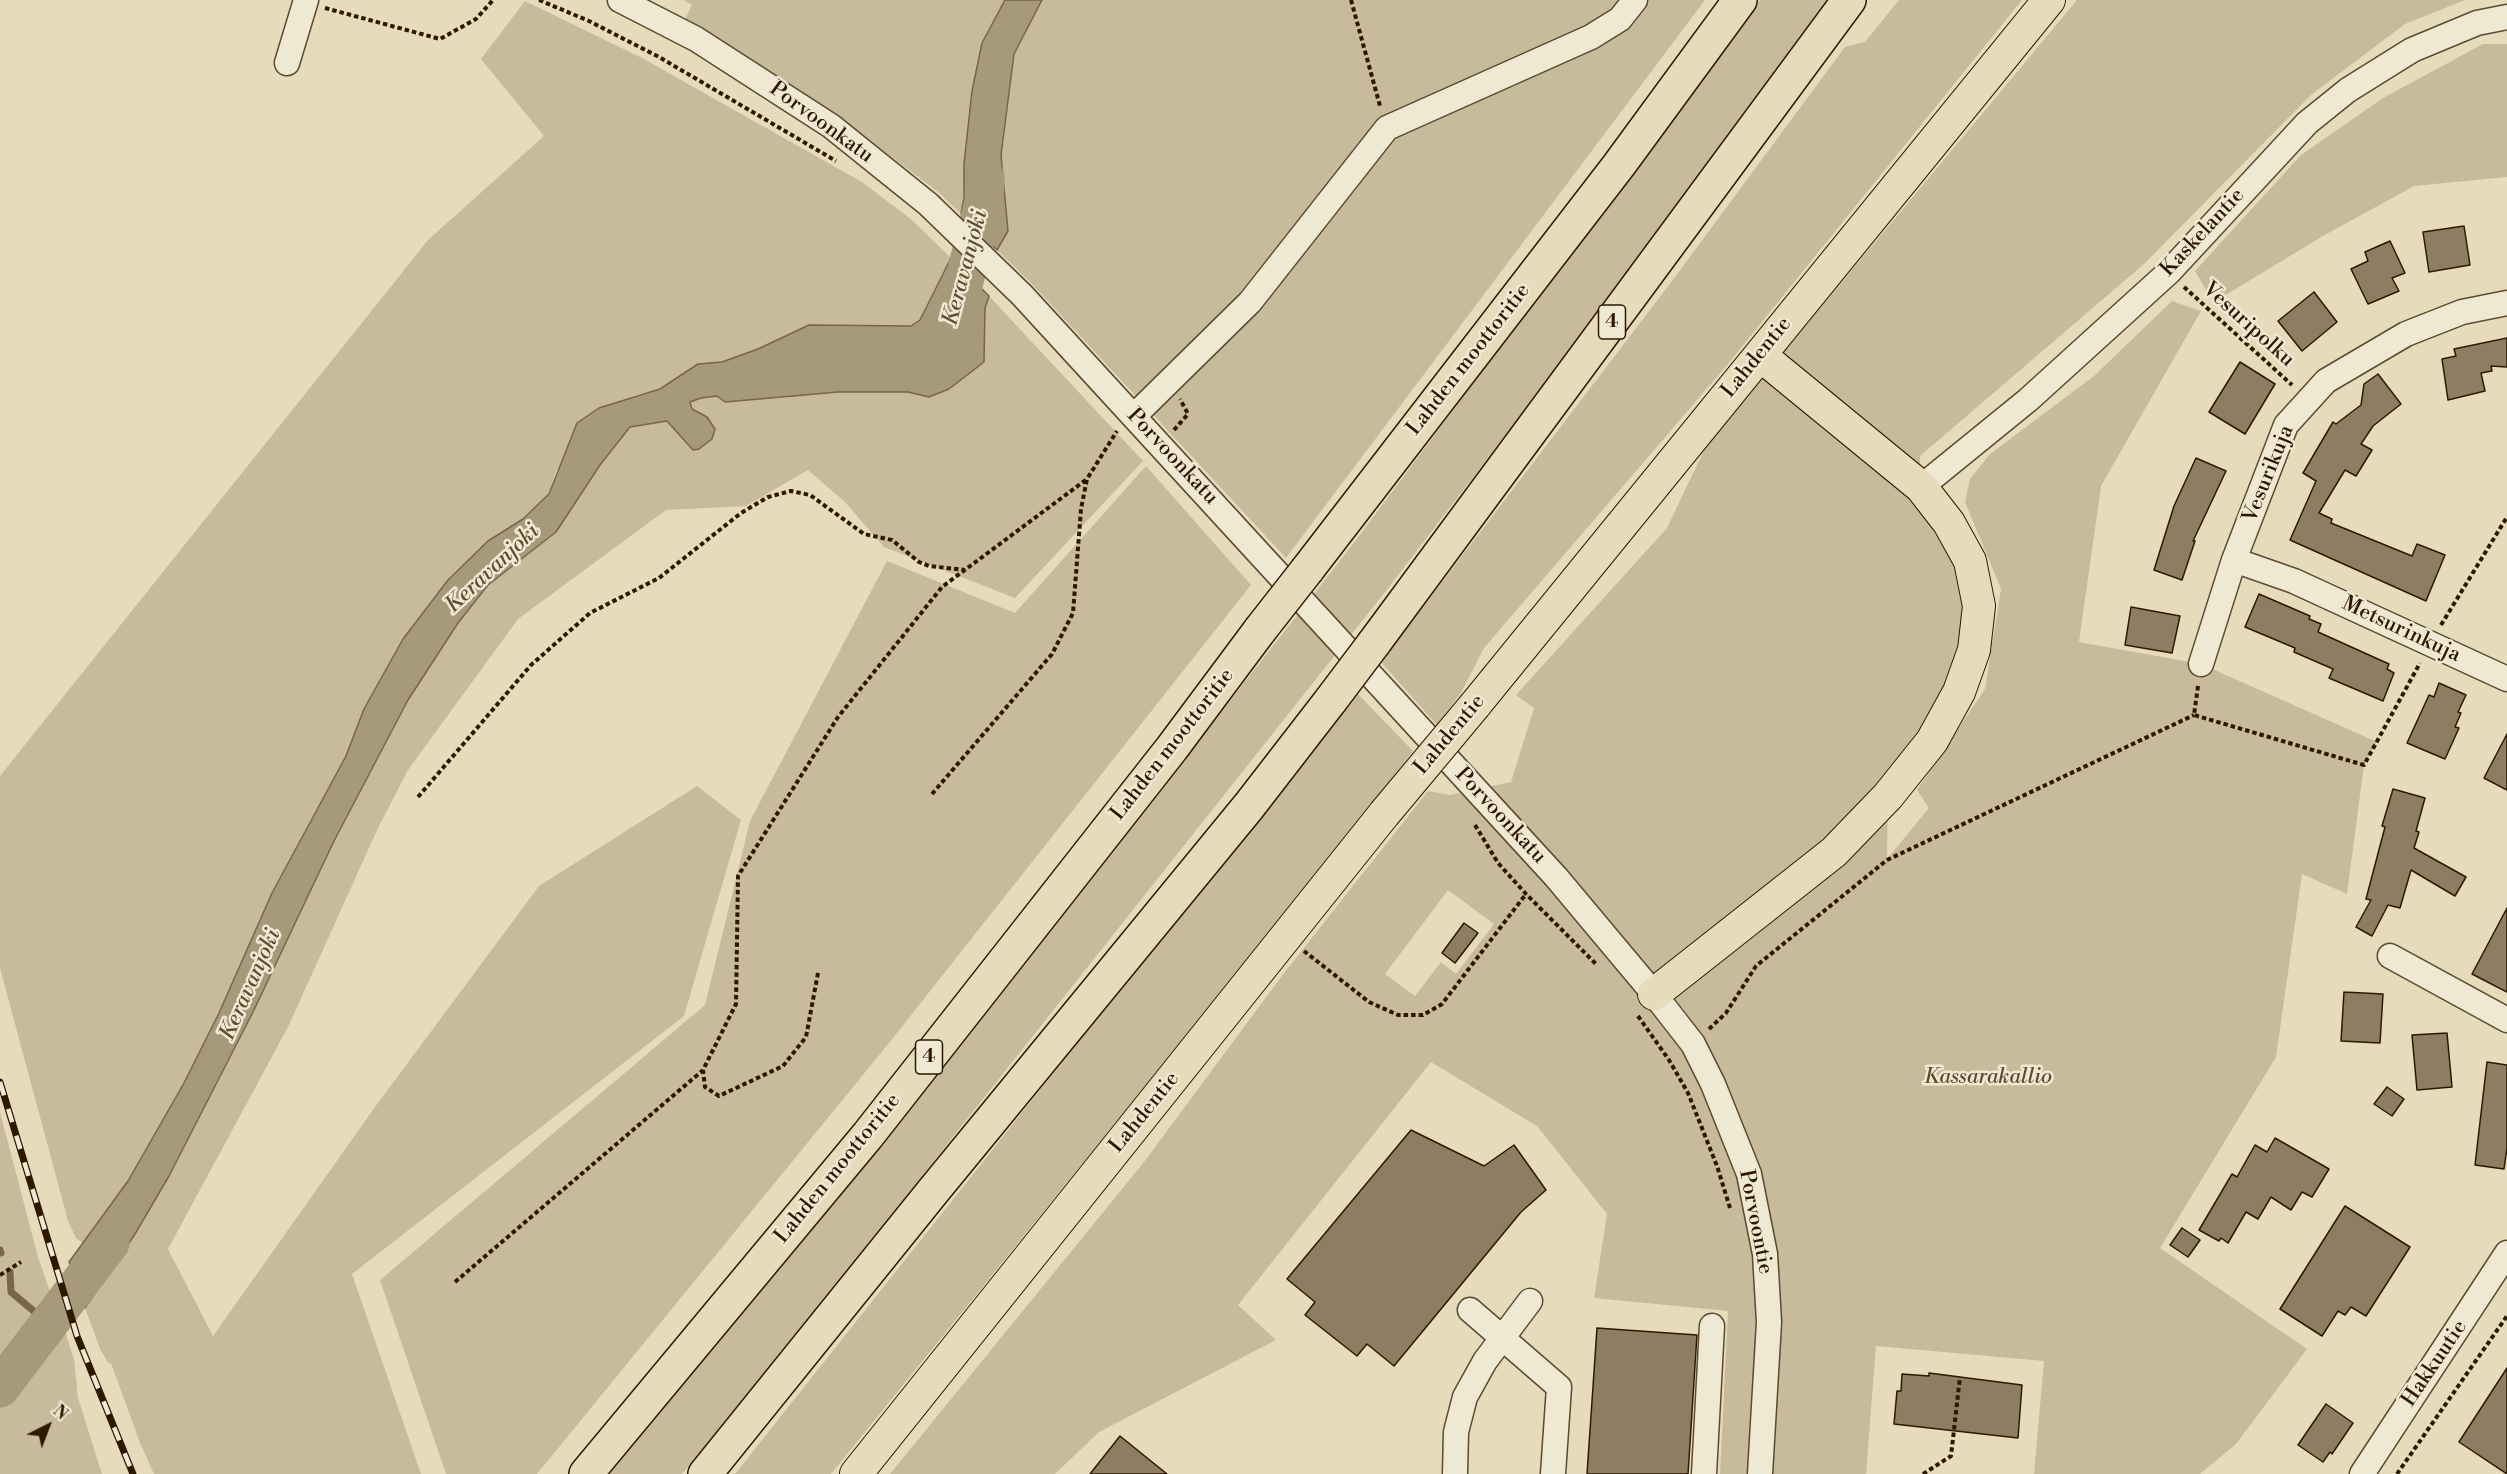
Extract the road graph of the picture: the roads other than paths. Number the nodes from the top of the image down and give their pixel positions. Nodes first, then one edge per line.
1 (620, 0) edge
2 (1635, 0) edge
3 (1740, 0) edge
4 (1849, 0) edge
5 (2049, 0) edge
6 (306, 1) edge
7 (2507, 17) edge
8 (287, 63) dead end
9 (2507, 303) edge
10 (1760, 355) junction
11 (1134, 416) junction
12 (1921, 488) junction
13 (2234, 560) junction
14 (2201, 664) road end
15 (2507, 679) edge
16 (2390, 956) dead end
17 (1645, 1004) junction
18 (2507, 1020) edge
19 (2507, 1254) edge
20 (1530, 1301) dead end
21 (1470, 1310) dead end
22 (1712, 1326) dead end
23 (1502, 1338) junction
24 (586, 1474) edge
25 (705, 1474) edge
26 (856, 1474) edge
27 (1455, 1474) edge
28 (1553, 1474) edge
29 (1704, 1474) edge
30 (1760, 1474) edge
31 (2362, 1474) edge

1 - 11 street, Porvoonkatu
2 - 11 street
3 - 24 highway, Lahden moottoritie / 4, bridge
4 - 25 highway, 4, bridge
5 - 10 main road, Lahdentie
6 - 8 street
7 - 12 street, Kaskelantie
9 - 13 street, Vesurikuja
10 - 12 main road
10 - 26 main road, Lahdentie, bridge
11 - 17 street, Porvoonkatu
12 - 17 main road
13 - 14 street, Vesurikuja
13 - 15 street, Metsurinkuja
16 - 18 street
17 - 30 street, Porvoontie
19 - 31 street, Hakkuutie
20 - 23 street
21 - 23 street
22 - 29 street
23 - 27 street
23 - 28 street

